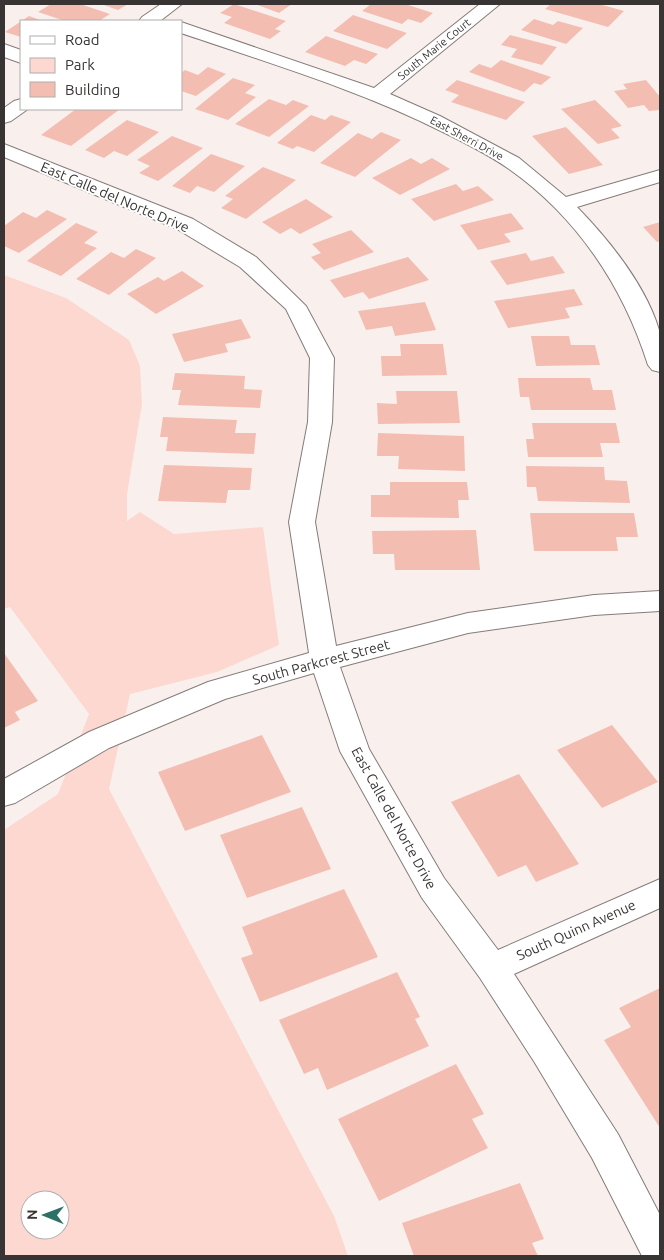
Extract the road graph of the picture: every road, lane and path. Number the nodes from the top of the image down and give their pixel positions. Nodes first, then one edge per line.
1 (173, 4) edge
2 (491, 4) edge
3 (156, 20) edge
4 (182, 27) edge
5 (4, 50) edge
6 (20, 57) edge
7 (377, 95) junction
8 (20, 106) edge
9 (4, 117) edge
10 (4, 150) edge
11 (660, 176) edge
12 (564, 204) junction
13 (660, 365) edge
14 (660, 601) edge
15 (324, 660) junction
16 (4, 794) edge
17 (660, 893) edge
18 (492, 968) junction
19 (660, 1253) edge

1 - 3 street
2 - 7 street, South Marie Court
4 - 7 street, East Sherri Drive
5 - 6 street
7 - 12 street, East Sherri Drive
8 - 9 street
10 - 15 street, East Calle del Norte Drive
11 - 12 street
12 - 13 street, East Sherri Drive
14 - 15 street, South Parkcrest Street
15 - 16 street, South Parkcrest Street
15 - 18 street, East Calle del Norte Drive
17 - 18 street, South Quinn Avenue
18 - 19 street, East Calle del Norte Drive

